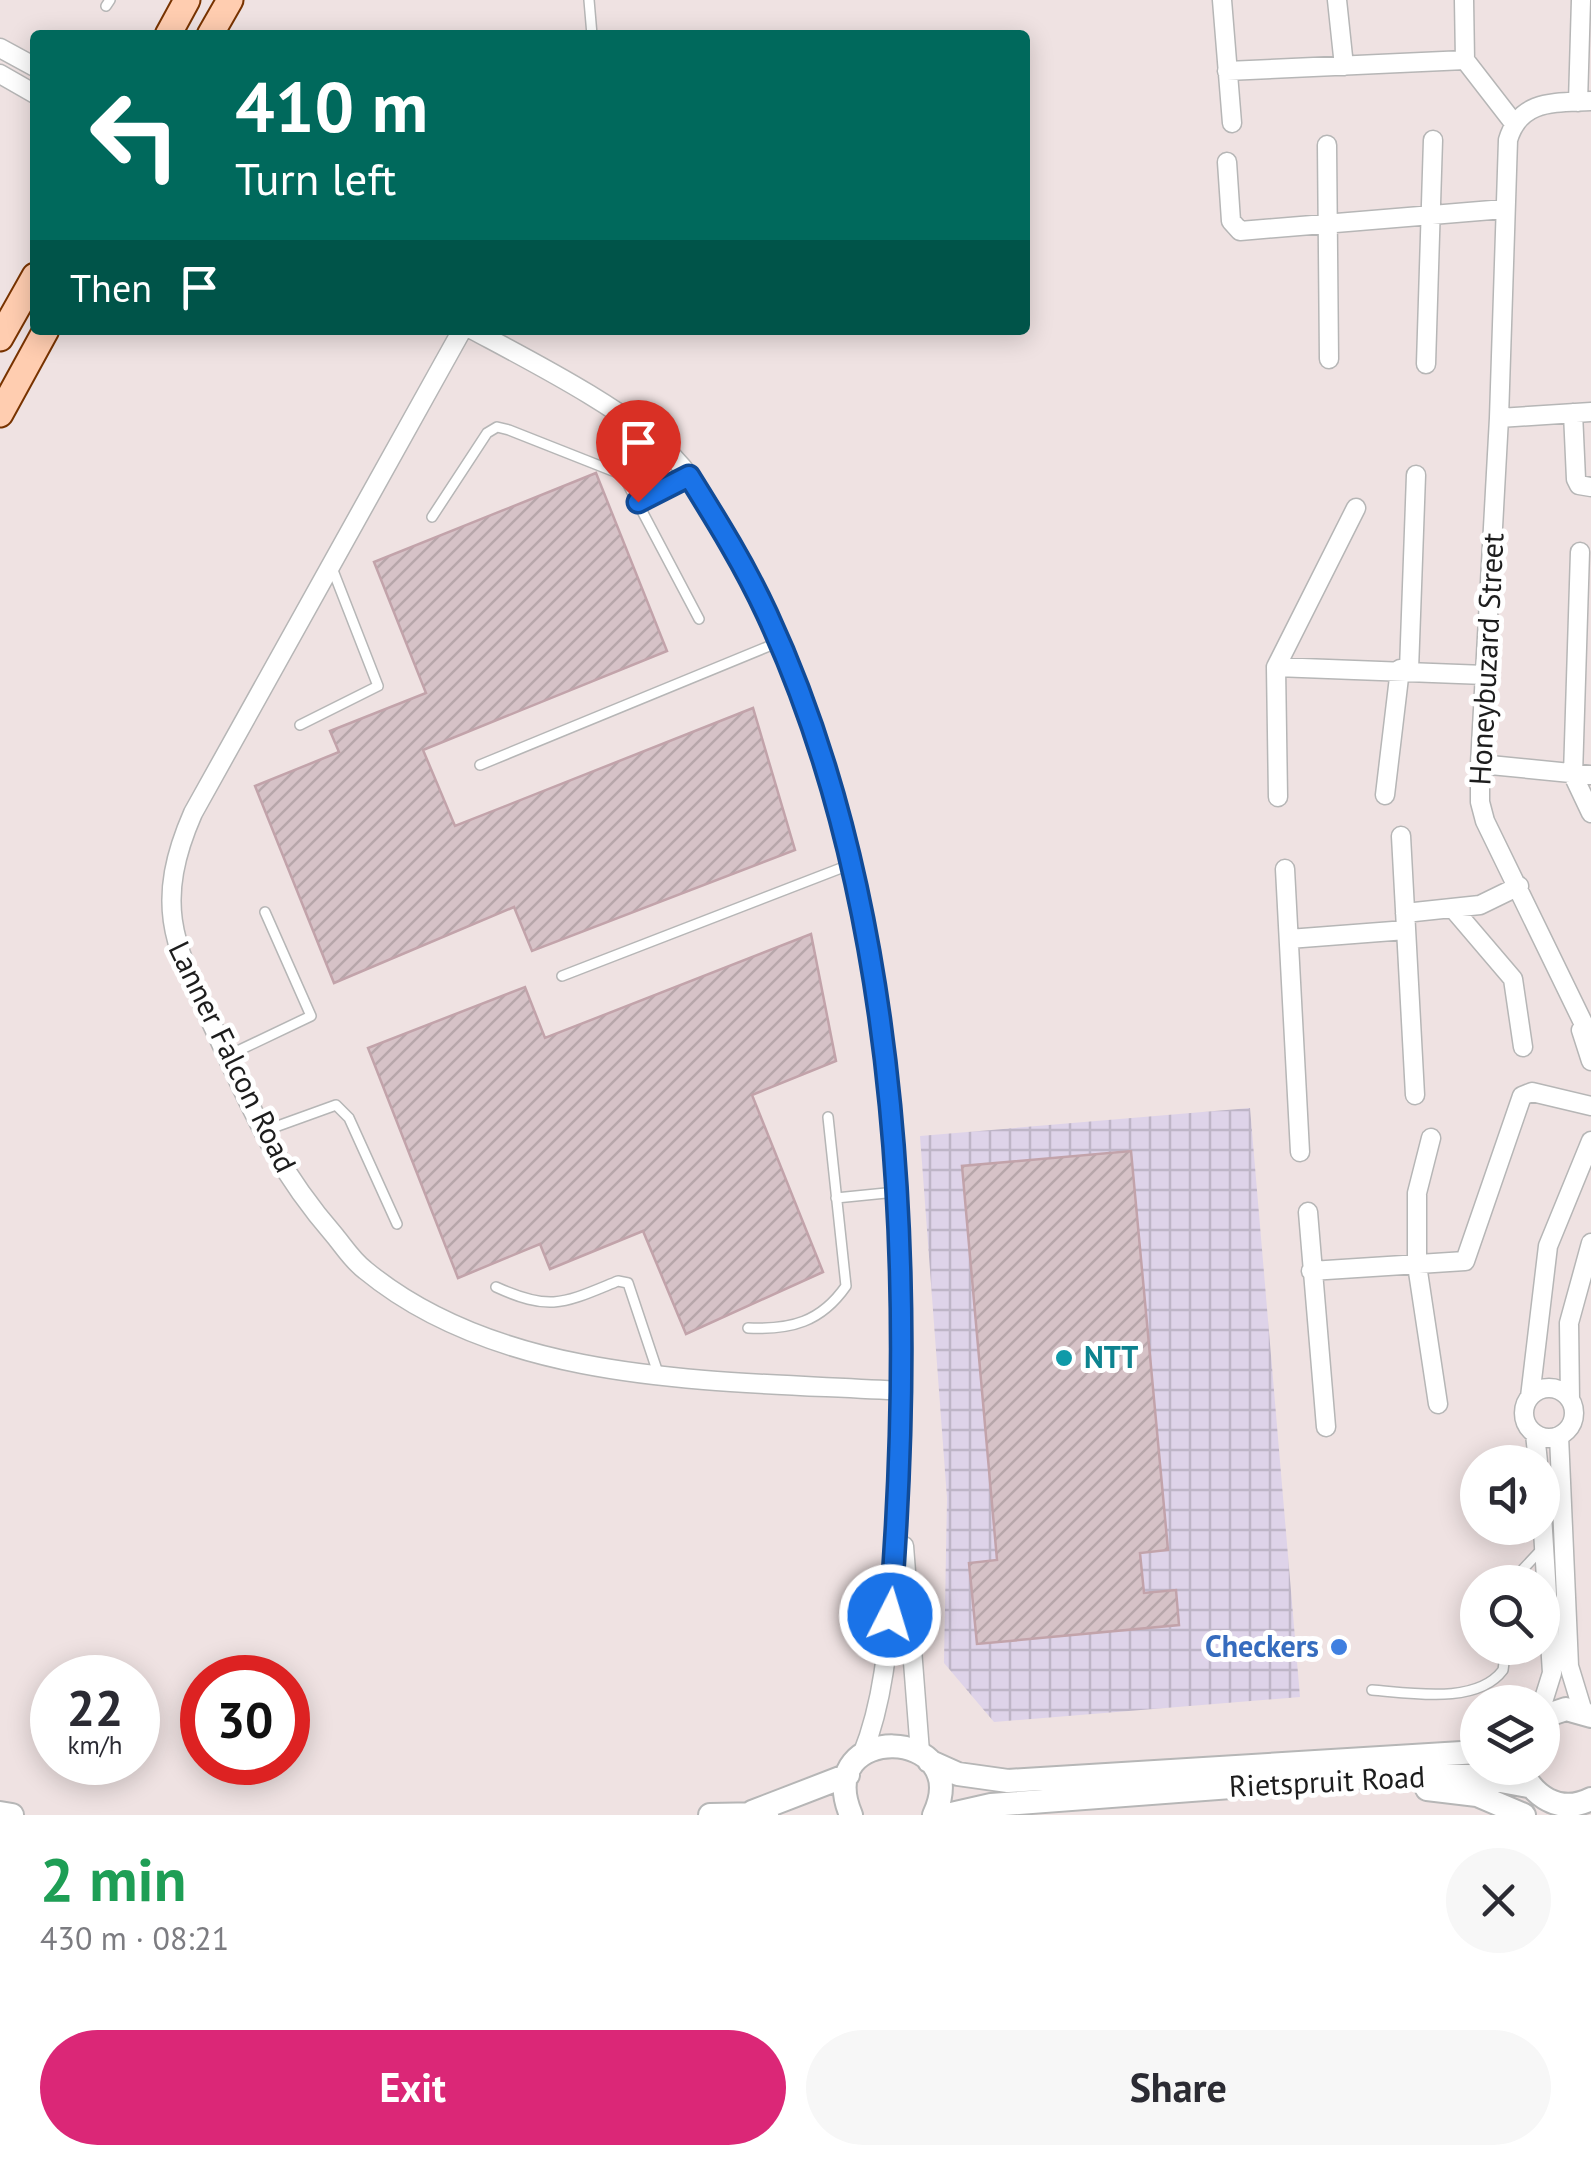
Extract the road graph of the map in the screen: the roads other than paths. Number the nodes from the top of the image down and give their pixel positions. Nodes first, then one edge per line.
1 (187, 0) edge
2 (230, 0) edge
3 (589, 0) edge
4 (1222, 0) edge
5 (1337, 0) edge
6 (1464, 0) edge
7 (1581, 0) edge
8 (171, 30) edge
9 (213, 30) edge
10 (592, 30) edge
11 (0, 48) edge
12 (1465, 60) junction
13 (30, 64) edge
14 (1344, 66) junction
15 (1227, 71) junction
16 (0, 74) edge
17 (30, 91) edge
18 (1584, 102) edge
19 (1232, 122) dead end
20 (1513, 122) junction
21 (1433, 140) dead end
22 (1327, 145) dead end
23 (1227, 162) dead end
24 (1504, 209) junction
25 (1432, 213) junction
26 (1329, 225) junction
27 (30, 285) edge
28 (43, 335) edge
29 (459, 335) edge
30 (481, 335) edge
31 (0, 338) edge
32 (1330, 359) dead end
33 (1426, 364) dead end
34 (1582, 412) edge
35 (0, 414) edge
36 (1499, 418) junction
37 (689, 476) junction
38 (1416, 476) dead end
39 (1591, 487) edge
40 (638, 502) junction
41 (1356, 508) dead end
42 (432, 517) dead end
43 (1580, 552) dead end
44 (331, 566) junction
45 (699, 618) dead end
46 (779, 642) junction
47 (1276, 667) junction
48 (1404, 669) junction
49 (1484, 676) junction
50 (300, 725) dead end
51 (1480, 764) junction
52 (480, 765) dead end
53 (1582, 775) edge
54 (1385, 796) dead end
55 (1278, 797) dead end
56 (1591, 813) edge
57 (1401, 836) dead end
58 (850, 865) junction
59 (1285, 869) dead end
60 (1520, 886) junction
61 (1455, 911) junction
62 (264, 912) dead end
63 (1405, 921) junction
64 (1289, 939) junction
65 (562, 976) dead end
66 (1571, 1001) junction
67 (1591, 1038) edge
68 (1524, 1047) dead end
69 (227, 1056) junction
70 (1591, 1062) edge
71 (1414, 1095) dead end
72 (1591, 1106) edge
73 (828, 1117) dead end
74 (261, 1132) junction
75 (1430, 1138) dead end
76 (1591, 1141) edge
77 (1300, 1152) dead end
78 (896, 1192) junction
79 (836, 1198) junction
80 (1308, 1212) dead end
81 (397, 1224) dead end
82 (1591, 1244) edge
83 (1418, 1265) junction
84 (1311, 1271) junction
85 (496, 1287) dead end
86 (748, 1328) dead end
87 (658, 1372) junction
88 (902, 1391) junction
89 (1530, 1397) junction
90 (1571, 1402) junction
91 (1438, 1404) dead end
92 (1591, 1412) edge
93 (1326, 1427) dead end
94 (1591, 1430) edge
95 (1564, 1432) junction
96 (1535, 1434) junction
97 (1536, 1445) edge
98 (900, 1480) junction
99 (1504, 1665) edge
100 (1372, 1690) dead end
101 (1560, 1711) edge
102 (1587, 1714) edge
103 (1460, 1753) edge
104 (862, 1755) junction
105 (924, 1756) junction
106 (848, 1775) junction
107 (1460, 1776) edge
108 (1288, 1782) junction
109 (1531, 1785) edge
110 (1591, 1799) edge
111 (1553, 1809) edge
112 (0, 1813) edge
113 (763, 1814) edge
114 (12, 1815) edge
115 (710, 1815) edge
116 (851, 1815) edge
117 (934, 1815) edge
118 (947, 1815) edge
119 (1524, 1815) edge

1 - 8 main road
2 - 9 main road
3 - 10 lane
4 - 15 street
5 - 14 street
6 - 12 street
7 - 18 street
11 - 13 street
12 - 14 street
12 - 20 street
14 - 15 street
15 - 19 street
16 - 17 street
18 - 20 street
20 - 24 street, Honeybuzard Street
21 - 25 street
22 - 26 street
23 - 26 street
24 - 25 street
24 - 36 street, Honeybuzard Street
25 - 26 street
25 - 33 street
26 - 32 street
27 - 31 main road
28 - 35 main road
29 - 44 street, Lanner Falcon Road
30 - 37 street
34 - 36 street
34 - 39 street
36 - 49 street, Honeybuzard Street
37 - 40 lane
37 - 46 street
38 - 48 street
40 - 42 lane
40 - 45 lane
41 - 47 street
43 - 53 street
44 - 50 lane
44 - 69 street, Lanner Falcon Road
46 - 52 lane
46 - 58 street
47 - 48 street
47 - 55 street
48 - 49 street
48 - 54 street
49 - 51 street, Honeybuzard Street
51 - 53 street
51 - 60 street, Honeybuzard Street
53 - 56 street
57 - 63 street
58 - 65 lane
58 - 78 street
59 - 64 street
60 - 61 street
60 - 66 street, Honeybuzard Street
61 - 63 street
61 - 68 street
62 - 69 lane
63 - 64 street
63 - 71 street
64 - 77 street
66 - 67 street, Honeybuzard Street
66 - 70 street, Honeybuzard Street
69 - 74 street, Lanner Falcon Road
72 - 83 street
73 - 79 lane
74 - 81 lane
74 - 87 street, Lanner Falcon Road
75 - 83 street
76 - 89 street
78 - 79 lane
78 - 88 street
79 - 86 lane
80 - 84 street
82 - 90 street
83 - 84 street
83 - 91 street
84 - 93 street
85 - 87 lane
87 - 88 street, Lanner Falcon Road
88 - 98 street
89 - 90 street
89 - 96 street
90 - 92 street
90 - 95 street
94 - 95 street
95 - 96 street
95 - 102 street
96 - 97 street
98 - 104 street
98 - 105 street
99 - 100 lane
101 - 102 street
103 - 105 street, Rietspruit Road
104 - 105 street, Rietspruit Road
104 - 106 street
105 - 117 street
106 - 113 street
106 - 116 street
107 - 108 street, Rietspruit Road
108 - 118 street, Rietspruit Road
108 - 119 street
109 - 111 street
110 - 111 street
112 - 114 street
113 - 115 street

